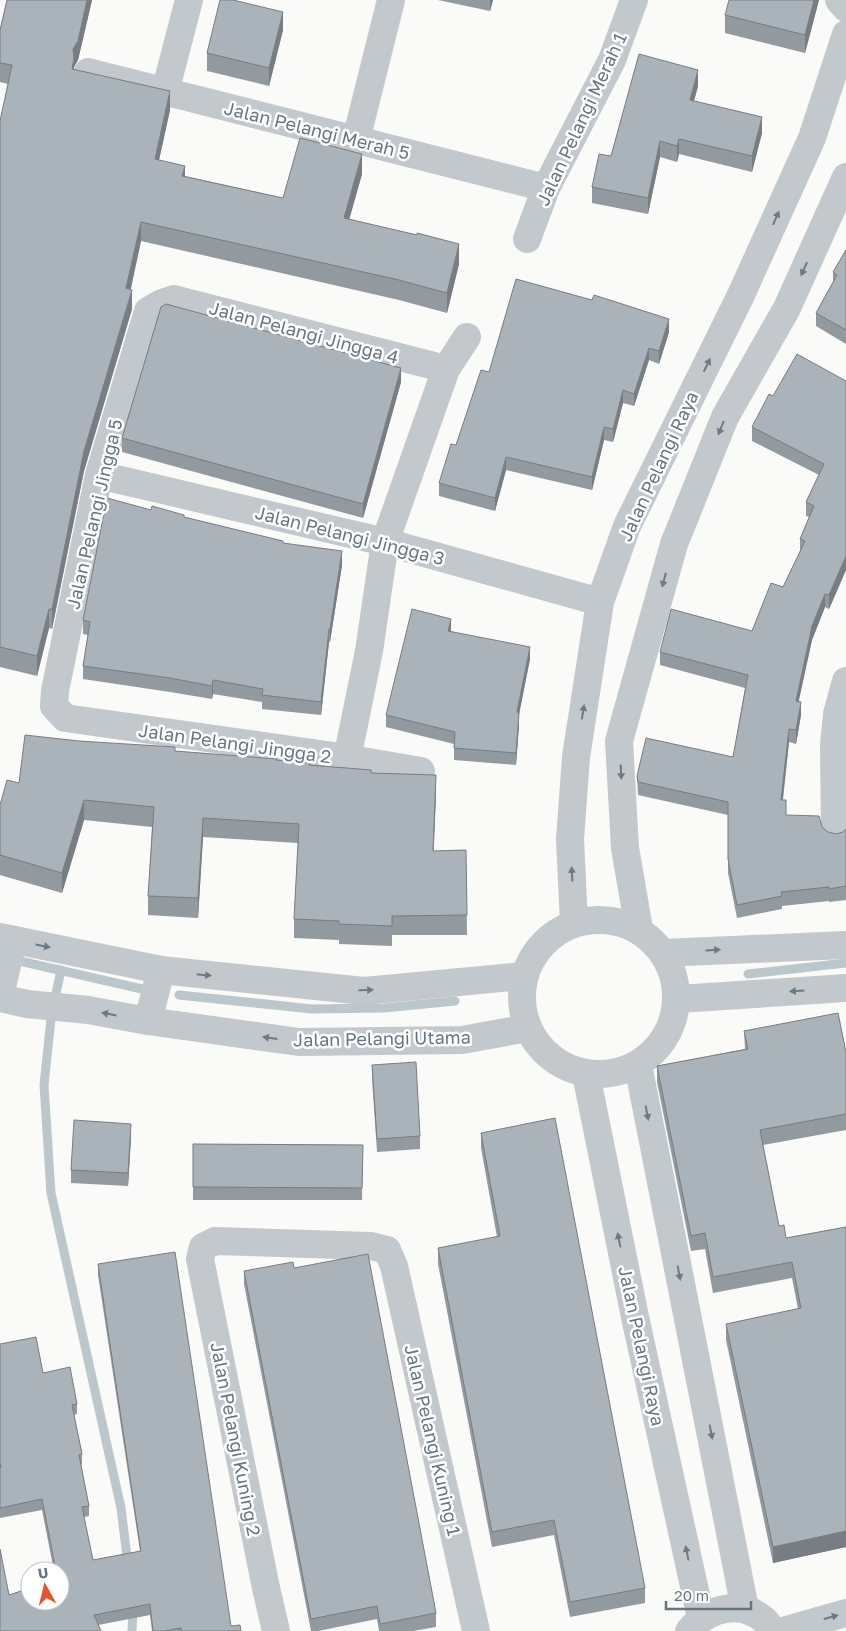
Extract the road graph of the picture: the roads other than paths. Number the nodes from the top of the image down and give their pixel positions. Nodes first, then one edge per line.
1 (189, 0) edge
2 (392, 0) edge
3 (634, 0) edge
4 (839, 0) edge
5 (846, 8) edge
6 (846, 34) edge
7 (88, 72) edge
8 (165, 92) junction
9 (356, 140) junction
10 (846, 177) edge
11 (546, 188) junction
12 (527, 239) dead end
13 (162, 303) joint
14 (467, 337) dead end
15 (446, 369) junction
16 (100, 475) junction
17 (385, 542) junction
18 (600, 602) junction
19 (846, 681) edge
20 (54, 706) joint
21 (840, 745) edge
22 (347, 758) junction
23 (421, 770) dead end
24 (835, 832) edge
25 (574, 923) junction
26 (638, 929) junction
27 (7, 944) edge
28 (846, 945) edge
29 (664, 953) junction
30 (161, 970) junction
31 (524, 976) junction
32 (846, 988) edge
33 (1, 994) edge
34 (678, 999) junction
35 (148, 1021) junction
36 (528, 1028) junction
37 (638, 1065) junction
38 (586, 1074) junction
39 (203, 1248) joint
40 (745, 1609) junction
41 (846, 1613) edge
42 (695, 1624) edge
43 (276, 1631) edge
44 (476, 1631) edge
45 (773, 1631) edge
46 (783, 1631) edge

1 - 8 street
2 - 9 street
3 - 11 street, Jalan Pelangi Merah 1
4 - 5 street
18 -> 6 street, Jalan Pelangi Raya
7 - 8 street, Jalan Pelangi Merah 5
8 - 9 street, Jalan Pelangi Merah 5
9 - 11 street, Jalan Pelangi Merah 5
10 -> 26 street
11 - 12 street, Jalan Pelangi Merah 1
13 - 15 street, Jalan Pelangi Jingga 4
13 - 16 street, Jalan Pelangi Jingga 5
14 - 15 street
15 - 17 street
16 - 17 street, Jalan Pelangi Jingga 3
16 - 20 street, Jalan Pelangi Jingga 5
17 - 18 street, Jalan Pelangi Jingga 3
17 - 22 street
25 -> 18 street, Jalan Pelangi Raya
19 - 21 street
20 - 22 street, Jalan Pelangi Jingga 2
21 - 24 street
22 - 23 street, Jalan Pelangi Jingga 2
25 - 26 street
25 - 31 street
26 - 29 street
27 -> 30 street, Jalan Pelangi Utama
27 - 33 street, Jalan Pelangi Utama
29 -> 28 street
29 - 34 street
30 -> 31 street, Jalan Pelangi Utama
30 - 35 street
31 - 36 street
32 -> 34 street
35 -> 33 street, Jalan Pelangi Utama
34 - 37 street
36 -> 35 street, Jalan Pelangi Utama
36 - 38 street
37 - 38 street
37 -> 40 street
42 -> 38 street, Jalan Pelangi Raya
39 - 43 street, Jalan Pelangi Kuning 2
39 - 44 street, Jalan Pelangi Kuning 1
40 - 42 street
40 - 45 street
46 -> 41 street

